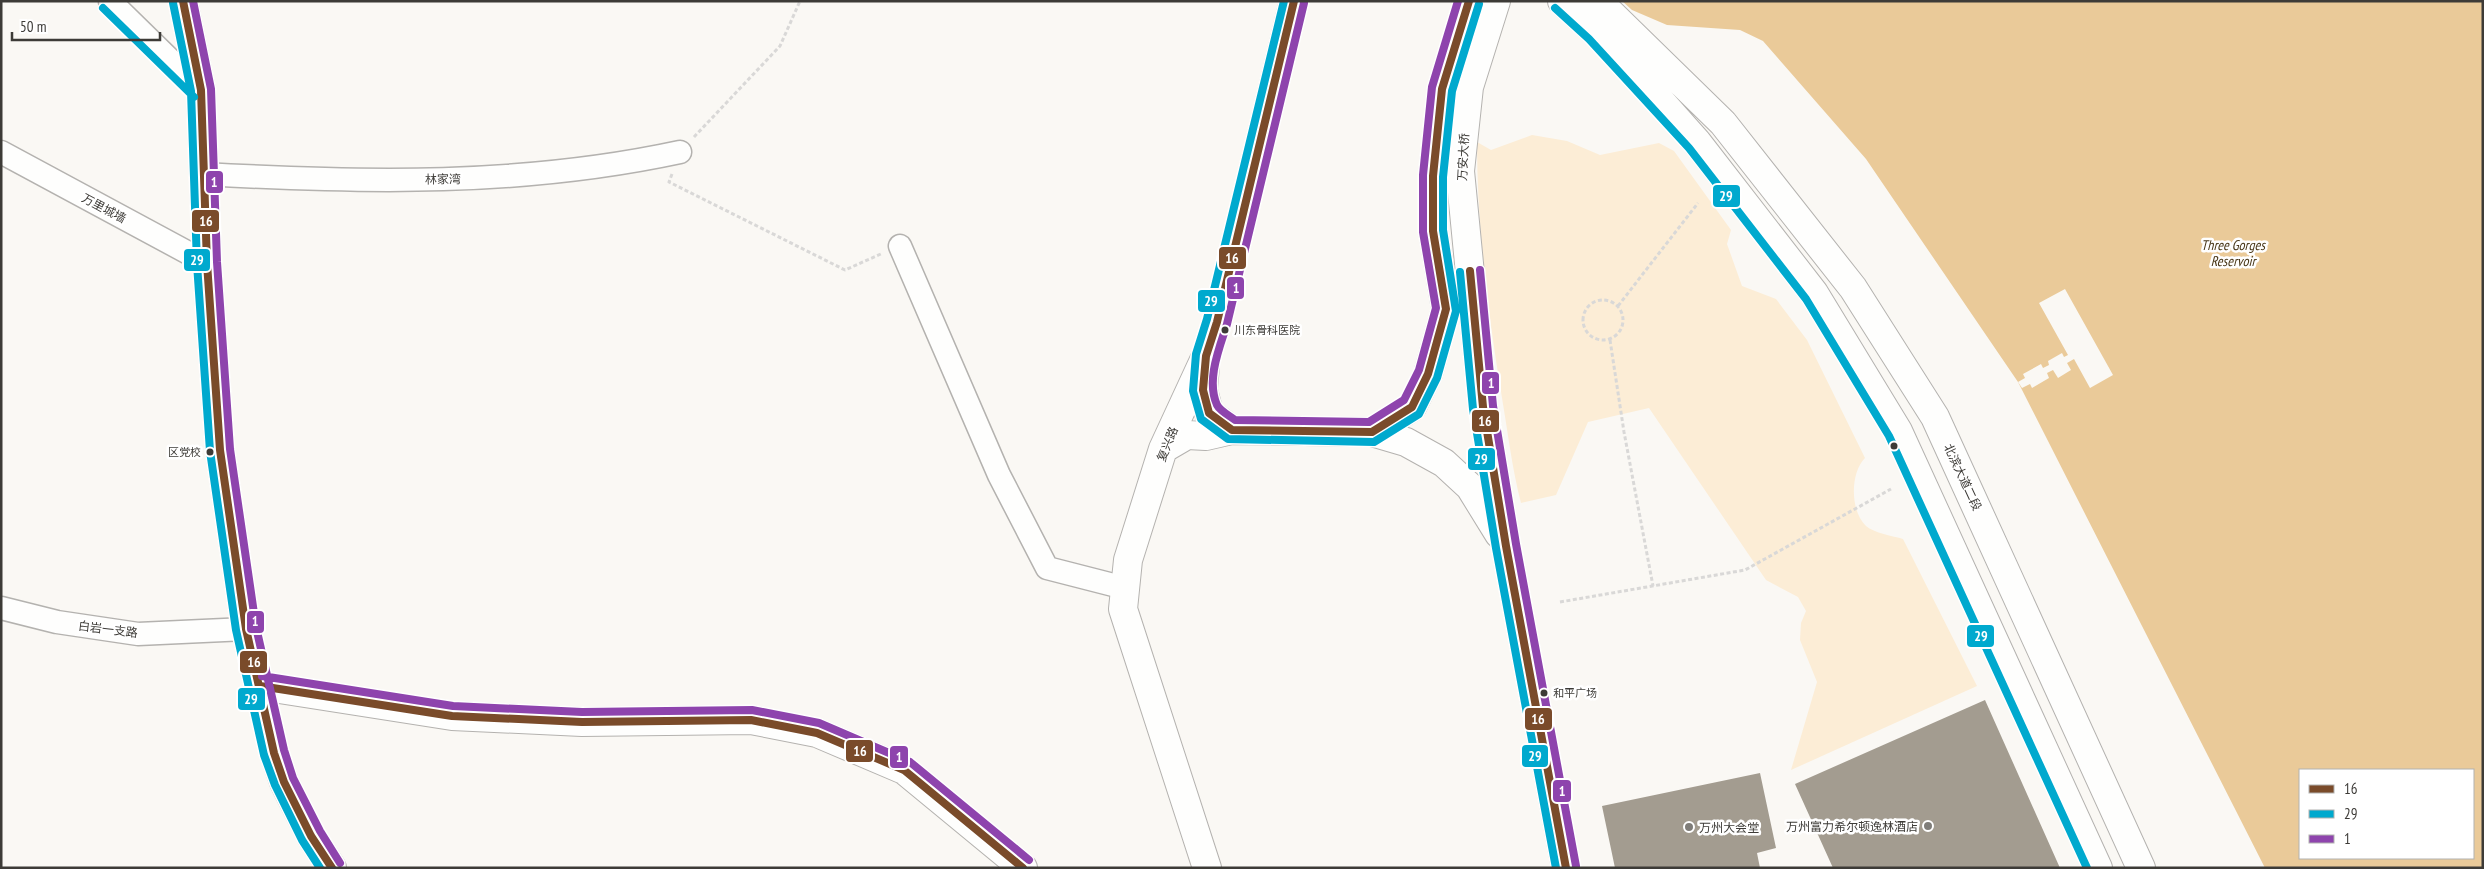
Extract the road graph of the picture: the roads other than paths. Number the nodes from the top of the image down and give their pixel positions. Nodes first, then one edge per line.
1 (110, 1) edge
2 (183, 1) edge
3 (1469, 1) edge
4 (1496, 1) edge
5 (1562, 1) edge
6 (1598, 1) edge
7 (1291, 10) edge
8 (201, 90) junction
9 (1, 152) edge
10 (680, 152) road end
11 (204, 174) junction
12 (900, 246) road end
13 (207, 263) junction
14 (1206, 356) junction
15 (1232, 430) junction
16 (1372, 432) junction
17 (1163, 449) junction
18 (1506, 546) junction
19 (1125, 588) junction
20 (1, 608) edge
21 (246, 629) junction
22 (260, 686) junction
23 (332, 868) edge
24 (1023, 868) edge
25 (1207, 868) edge
26 (1566, 868) edge
27 (2098, 868) edge
28 (2142, 868) edge

1 - 8 street
2 - 8 main road
3 - 16 main road
4 - 18 main road, 万安大桥
5 - 27 main road
6 - 28 main road, 北滨大道二段
7 - 14 main road, 复兴路
8 - 11 main road
9 - 13 street, 万里城墙
10 - 11 street, 林家湾
11 - 13 main road
12 - 19 street
13 - 21 main road
14 - 15 main road
14 - 17 main road, 复兴路
15 - 16 main road
15 - 17 main road
16 - 18 main road
17 - 19 main road, 复兴路
18 - 26 main road, 万安大桥
19 - 25 main road, 复兴路
20 - 21 street, 白岩一支路
21 - 22 main road
22 - 23 main road
22 - 24 main road

